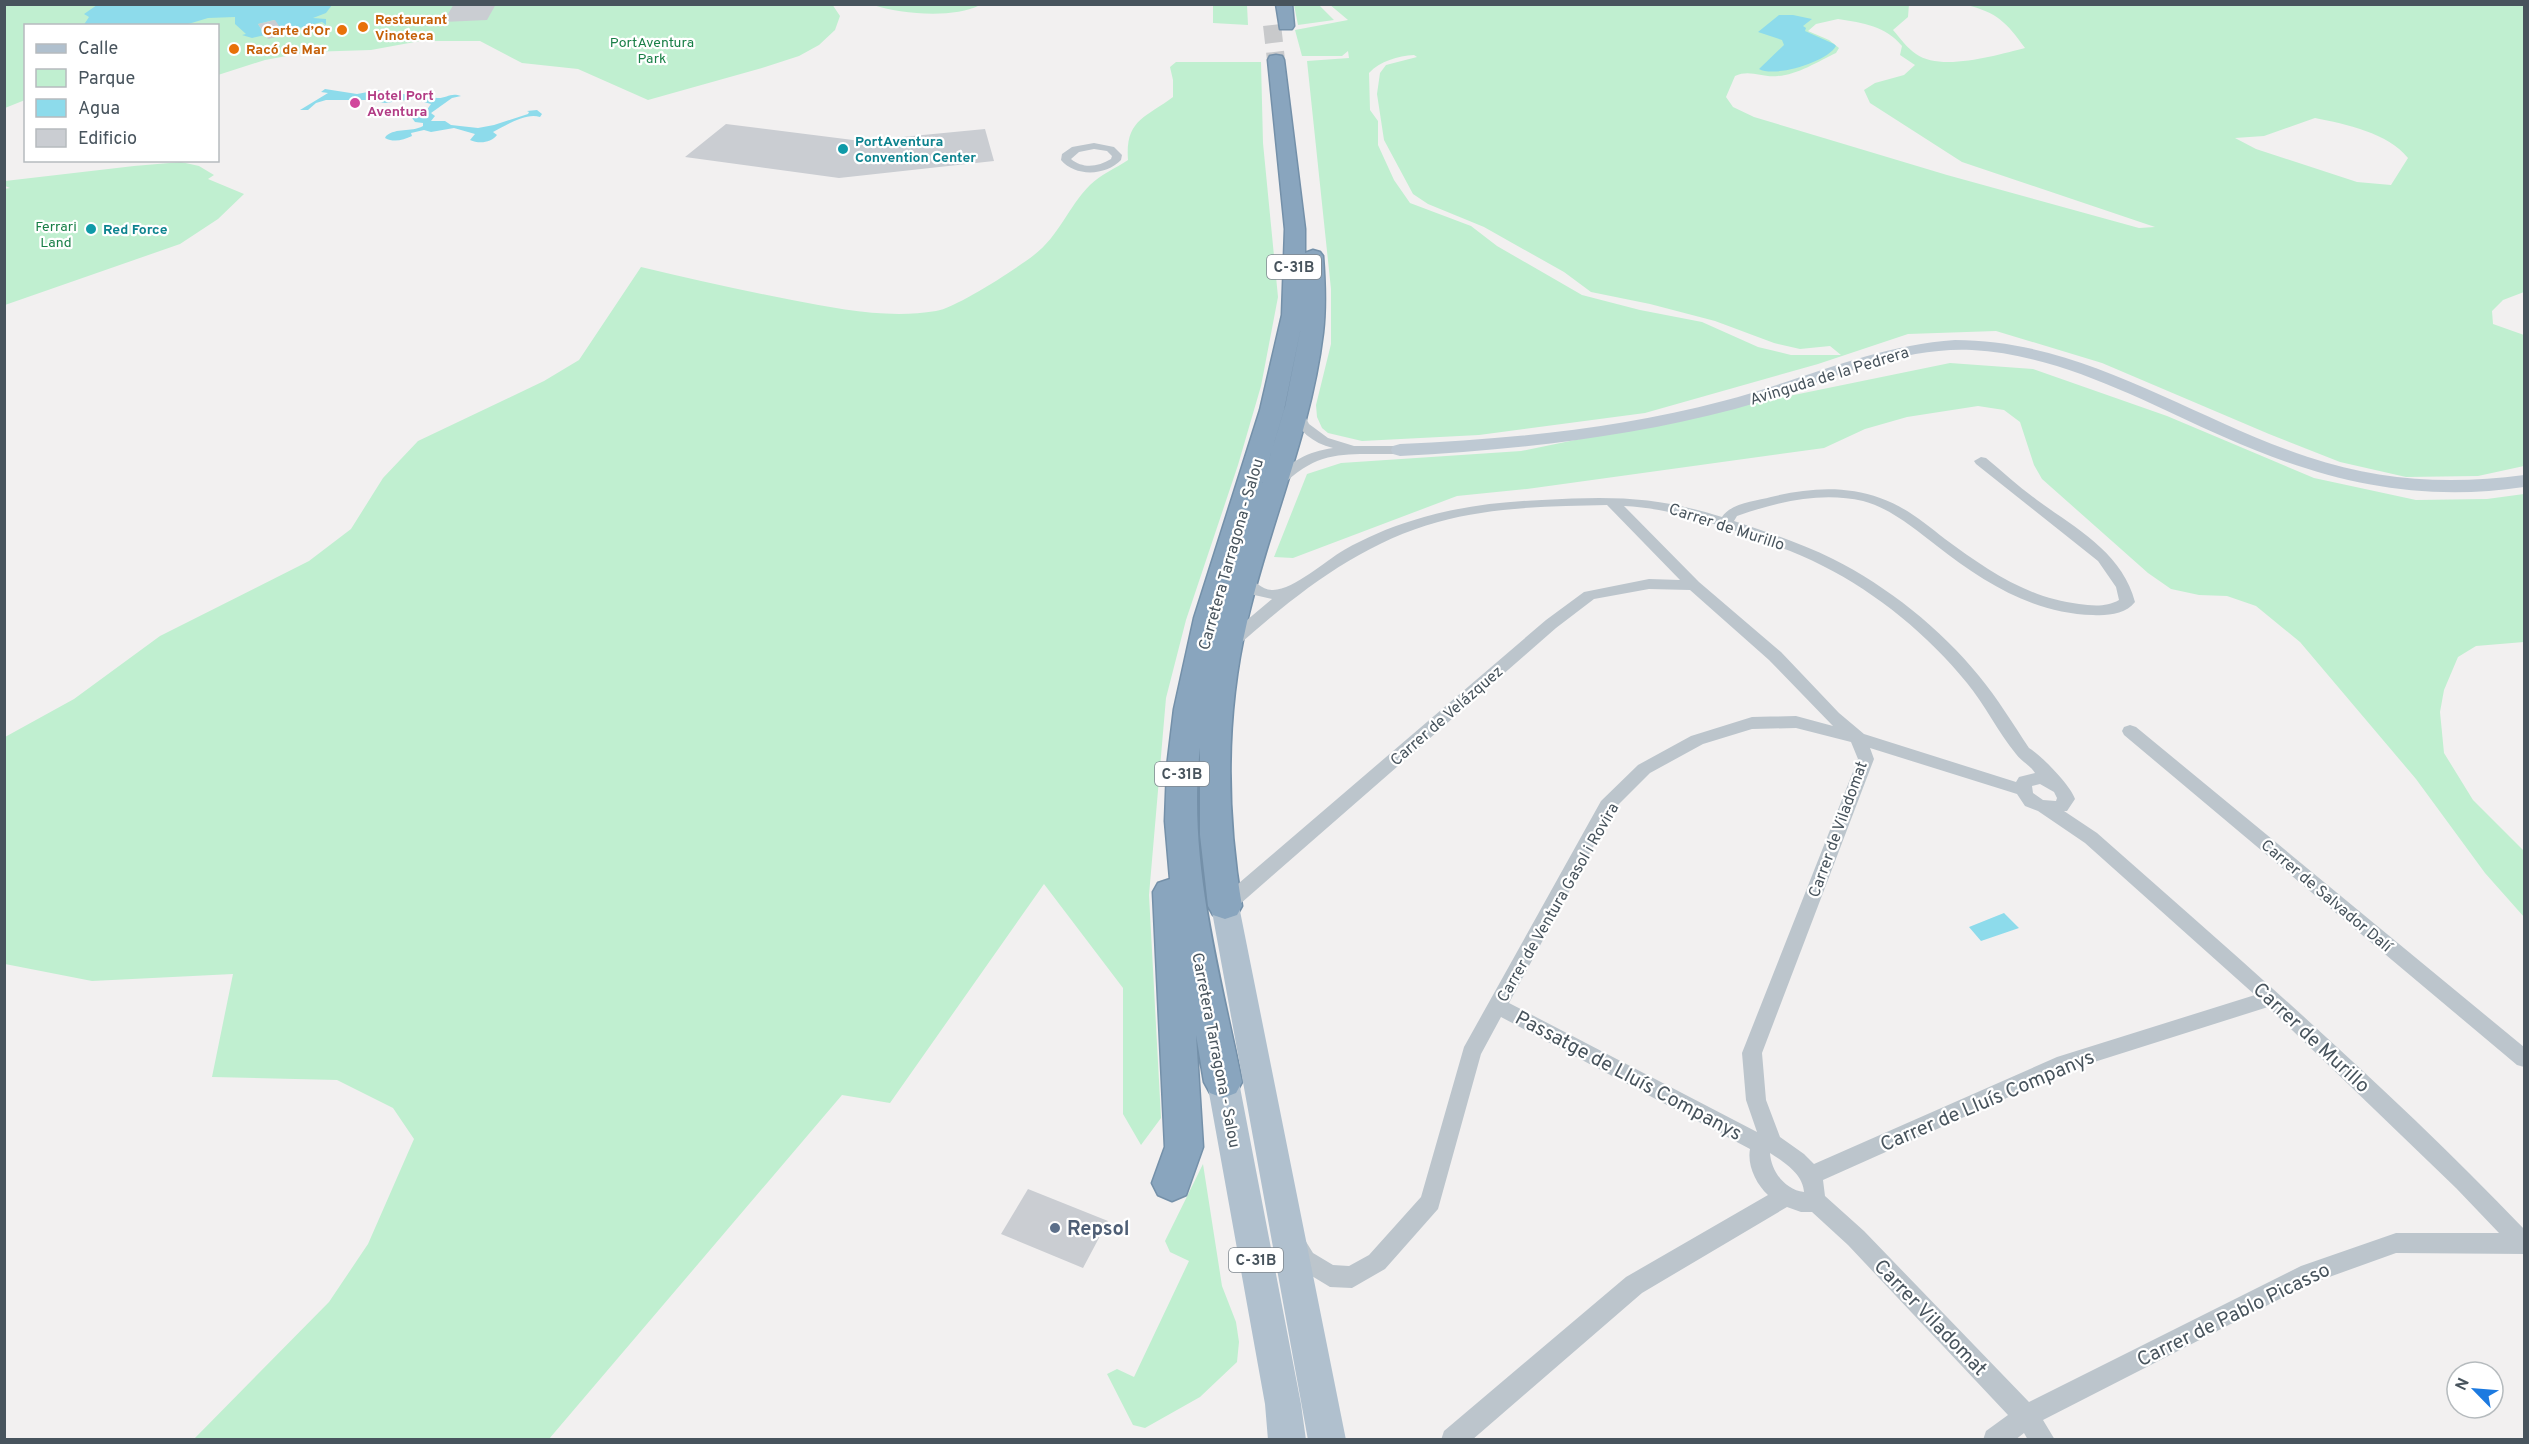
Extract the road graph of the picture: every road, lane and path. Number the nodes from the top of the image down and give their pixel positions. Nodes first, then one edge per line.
1 (1269, 4) edge
2 (1284, 4) edge
3 (1296, 411) junction
4 (1400, 450) junction
5 (1981, 461) dead end
6 (2524, 482) edge
7 (1275, 485) junction
8 (1611, 501) junction
9 (1726, 524) junction
10 (1245, 582) junction
11 (1694, 585) junction
12 (1293, 589) junction
13 (1228, 646) junction
14 (2130, 731) dead end
15 (1858, 738) junction
16 (2023, 752) junction
17 (1182, 767) junction
18 (2051, 781) junction
19 (2026, 785) junction
20 (2064, 803) junction
21 (2043, 807) junction
22 (2091, 838) junction
23 (1225, 906) junction
24 (2271, 998) junction
25 (1497, 1006) junction
26 (2524, 1059) edge
27 (1223, 1082) joint
28 (1766, 1144) junction
29 (1810, 1176) junction
30 (1172, 1183) dead end
31 (1786, 1197) junction
32 (1813, 1199) junction
33 (1288, 1232) junction
34 (2524, 1244) edge
35 (2026, 1416) junction
36 (1287, 1440) edge
37 (1327, 1440) edge
38 (1453, 1440) edge
39 (1995, 1440) edge
40 (2043, 1440) edge

1 - 2 highway
3 - 4 street, Avinguda de la Pedrera
3 - 7 highway, Carretera Tarragona - Salou / C-31B
3 - 17 highway, Carretera Tarragona - Salou / C-31B
4 - 6 street, Avinguda de la Pedrera
4 - 7 street, Avinguda de la Pedrera
5 - 9 street
7 - 10 highway, Carretera Tarragona - Salou / C-31B
8 - 9 street, Carrer de Murillo
8 - 11 street, Carrer de Viladomat
8 - 12 street, Carrer de Murillo
9 - 16 street, Carrer de Murillo
10 - 12 street, Carrer de Murillo
10 - 13 highway, Carretera Tarragona - Salou / C-31B
11 - 15 street, Carrer de Viladomat
11 - 23 street, Carrer de Velázquez
12 - 13 street, Carrer de Murillo
13 - 23 highway, Carretera Tarragona - Salou / C-31B
14 - 26 street, Carrer de Salvador Dalí
15 - 19 street, Carrer de Ventura Gasol i Rovira
15 - 25 street, Carrer de Ventura Gasol i Rovira
15 - 28 street, Carrer de Viladomat
16 - 18 street, Carrer de Murillo
16 - 19 street, Carrer de Murillo
17 - 27 highway, Carretera Tarragona - Salou / C-31B
17 - 30 highway
18 - 19 street
18 - 20 street, Carrer de Murillo
19 - 21 street, Carrer de Murillo
20 - 21 street
20 - 22 street, Carrer de Murillo
21 - 22 street, Carrer de Murillo
22 - 24 street, Carrer de Murillo
23 - 33 main road, Carretera Tarragona - Salou / C-31B
24 - 29 street, Carrer de Lluís Companys
24 - 34 street, Carrer de Murillo
25 - 28 street, Passatge de Lluís Companys
25 - 33 street, Carrer de Ventura Gasol i Rovira
27 - 36 main road, Carretera Tarragona - Salou / C-31B
28 - 29 street, Passatge de Lluís Companys
28 - 31 street, Carrer de Viladomat
29 - 32 street
31 - 32 street
31 - 38 street
32 - 35 street, Carrer Viladomat
33 - 37 main road, Carretera Tarragona - Salou / C-31B
34 - 35 street, Carrer de Pablo Picasso
35 - 39 street, Carrer de Pablo Picasso
35 - 40 street, Carrer Viladomat

